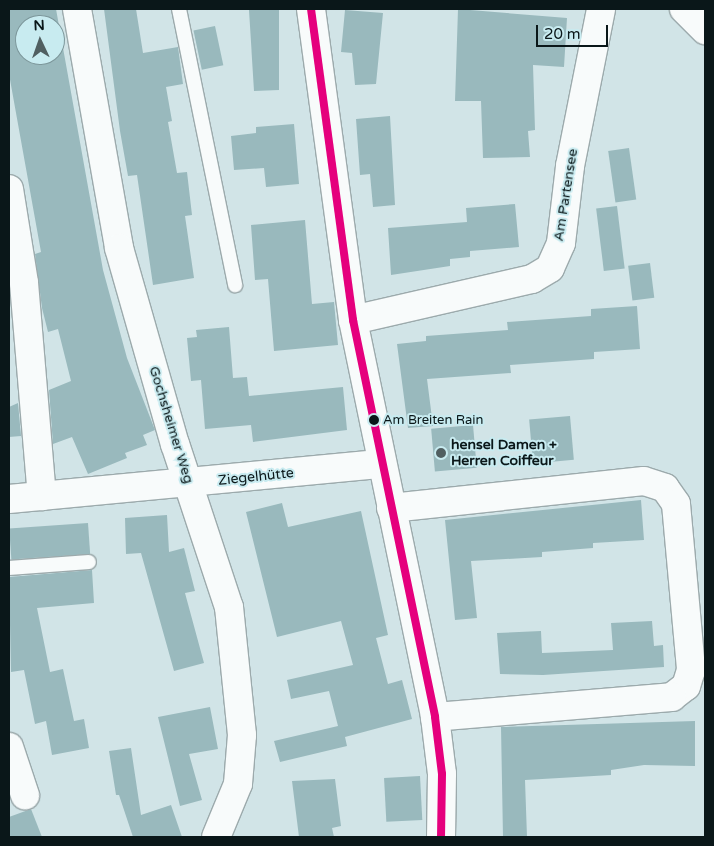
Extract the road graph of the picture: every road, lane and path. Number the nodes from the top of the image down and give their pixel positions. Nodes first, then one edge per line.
1 (77, 9) edge
2 (180, 9) edge
3 (311, 9) edge
4 (601, 9) edge
5 (684, 9) edge
6 (705, 30) edge
7 (9, 189) edge
8 (235, 285) dead end
9 (354, 320) junction
10 (381, 464) junction
11 (188, 484) junction
12 (42, 496) junction
13 (9, 499) edge
14 (391, 508) junction
15 (89, 562) dead end
16 (9, 568) edge
17 (435, 716) junction
18 (9, 747) edge
19 (25, 795) dead end
20 (216, 837) edge
21 (441, 837) edge

1 - 11 street, Gochsheimer Weg
2 - 8 lane
3 - 9 street
4 - 9 street, Am Partensee
5 - 6 street
7 - 12 street
9 - 10 street
10 - 11 street, Ziegelhütte
10 - 14 street
11 - 12 street, Ziegelhütte
11 - 20 street, Gochsheimer Weg
12 - 13 street, Ziegelhütte
14 - 17 street
14 - 17 street
15 - 16 lane
17 - 21 street
18 - 19 street

